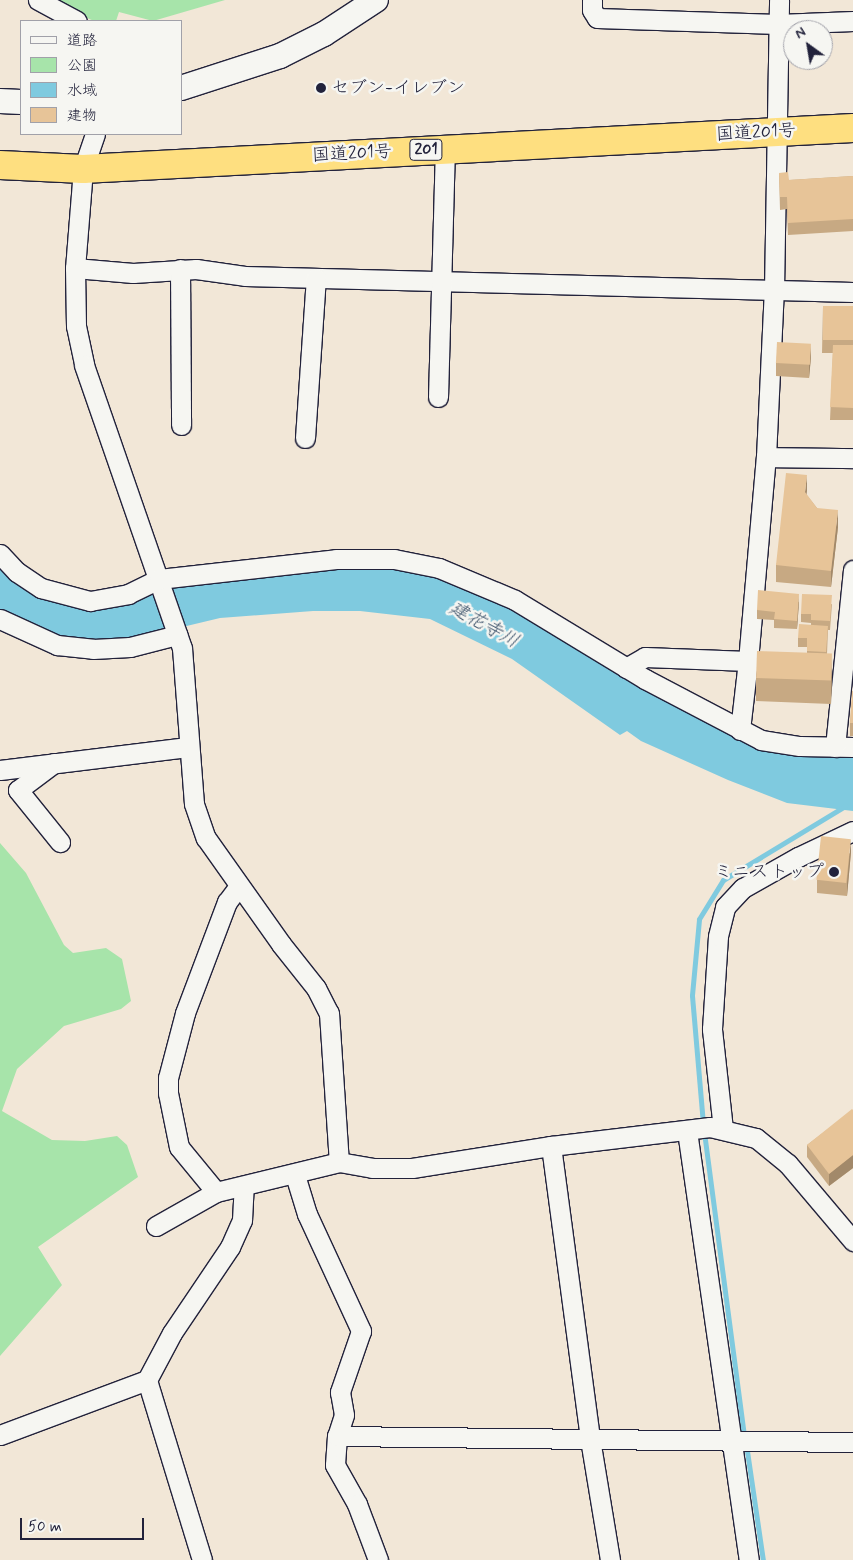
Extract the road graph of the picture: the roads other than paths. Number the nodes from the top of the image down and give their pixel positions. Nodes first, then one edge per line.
1 (38, 0) edge
2 (376, 0) edge
3 (592, 0) edge
4 (779, 0) edge
5 (74, 20) edge
6 (853, 21) edge
7 (778, 24) junction
8 (182, 88) edge
9 (0, 101) edge
10 (20, 102) edge
11 (853, 128) edge
12 (775, 132) junction
13 (95, 135) edge
14 (446, 148) junction
15 (0, 166) edge
16 (83, 170) junction
17 (74, 268) junction
18 (180, 269) junction
19 (316, 278) junction
20 (444, 281) junction
21 (774, 290) junction
22 (853, 292) edge
23 (438, 397) dead end
24 (181, 425) dead end
25 (305, 438) dead end
26 (766, 457) junction
27 (853, 458) edge
28 (0, 554) edge
29 (853, 570) edge
30 (160, 582) junction
31 (0, 619) edge
32 (177, 633) junction
33 (748, 661) junction
34 (626, 668) junction
35 (740, 730) junction
36 (188, 747) junction
37 (844, 747) edge
38 (55, 762) junction
39 (0, 770) edge
40 (853, 831) edge
41 (60, 842) dead end
42 (238, 886) junction
43 (723, 1129) junction
44 (687, 1131) junction
45 (551, 1146) junction
46 (340, 1162) junction
47 (295, 1175) junction
48 (244, 1186) junction
49 (216, 1192) junction
50 (156, 1226) dead end
51 (853, 1241) edge
52 (147, 1380) junction
53 (0, 1435) edge
54 (337, 1436) junction
55 (731, 1439) junction
56 (590, 1440) junction
57 (853, 1442) edge
58 (202, 1560) edge
59 (378, 1560) edge
60 (610, 1560) edge
61 (749, 1560) edge

1 - 5 street
2 - 8 street
3 - 7 street
4 - 7 street
6 - 7 street
7 - 12 street
9 - 10 street
11 - 12 highway, 国道201号 / 201
12 - 14 highway, 国道201号 / 201
12 - 21 street
13 - 16 street
14 - 16 highway, 国道201号 / 201
14 - 20 street
15 - 16 highway, 国道201号 / 201
16 - 17 street
17 - 18 street
17 - 30 street
18 - 19 street
18 - 24 street
19 - 20 street
19 - 25 street
20 - 21 street
20 - 23 street
21 - 22 street
21 - 26 street
26 - 27 street
26 - 33 street
28 - 30 street
29 - 37 street
30 - 32 street
30 - 34 street
31 - 32 street
32 - 36 street
33 - 34 street
33 - 35 street
34 - 35 street
35 - 37 street
36 - 38 street
36 - 42 street
38 - 39 street
38 - 41 street
40 - 43 street
42 - 46 street
42 - 49 street
43 - 44 street
43 - 51 street
44 - 45 street
44 - 55 street
45 - 46 street
45 - 56 street
46 - 47 street
47 - 48 street
47 - 54 street
48 - 49 street
48 - 52 street
49 - 50 street
52 - 53 street
52 - 58 street
54 - 56 street
54 - 59 street
55 - 56 street
55 - 57 street
55 - 61 street
56 - 60 street

